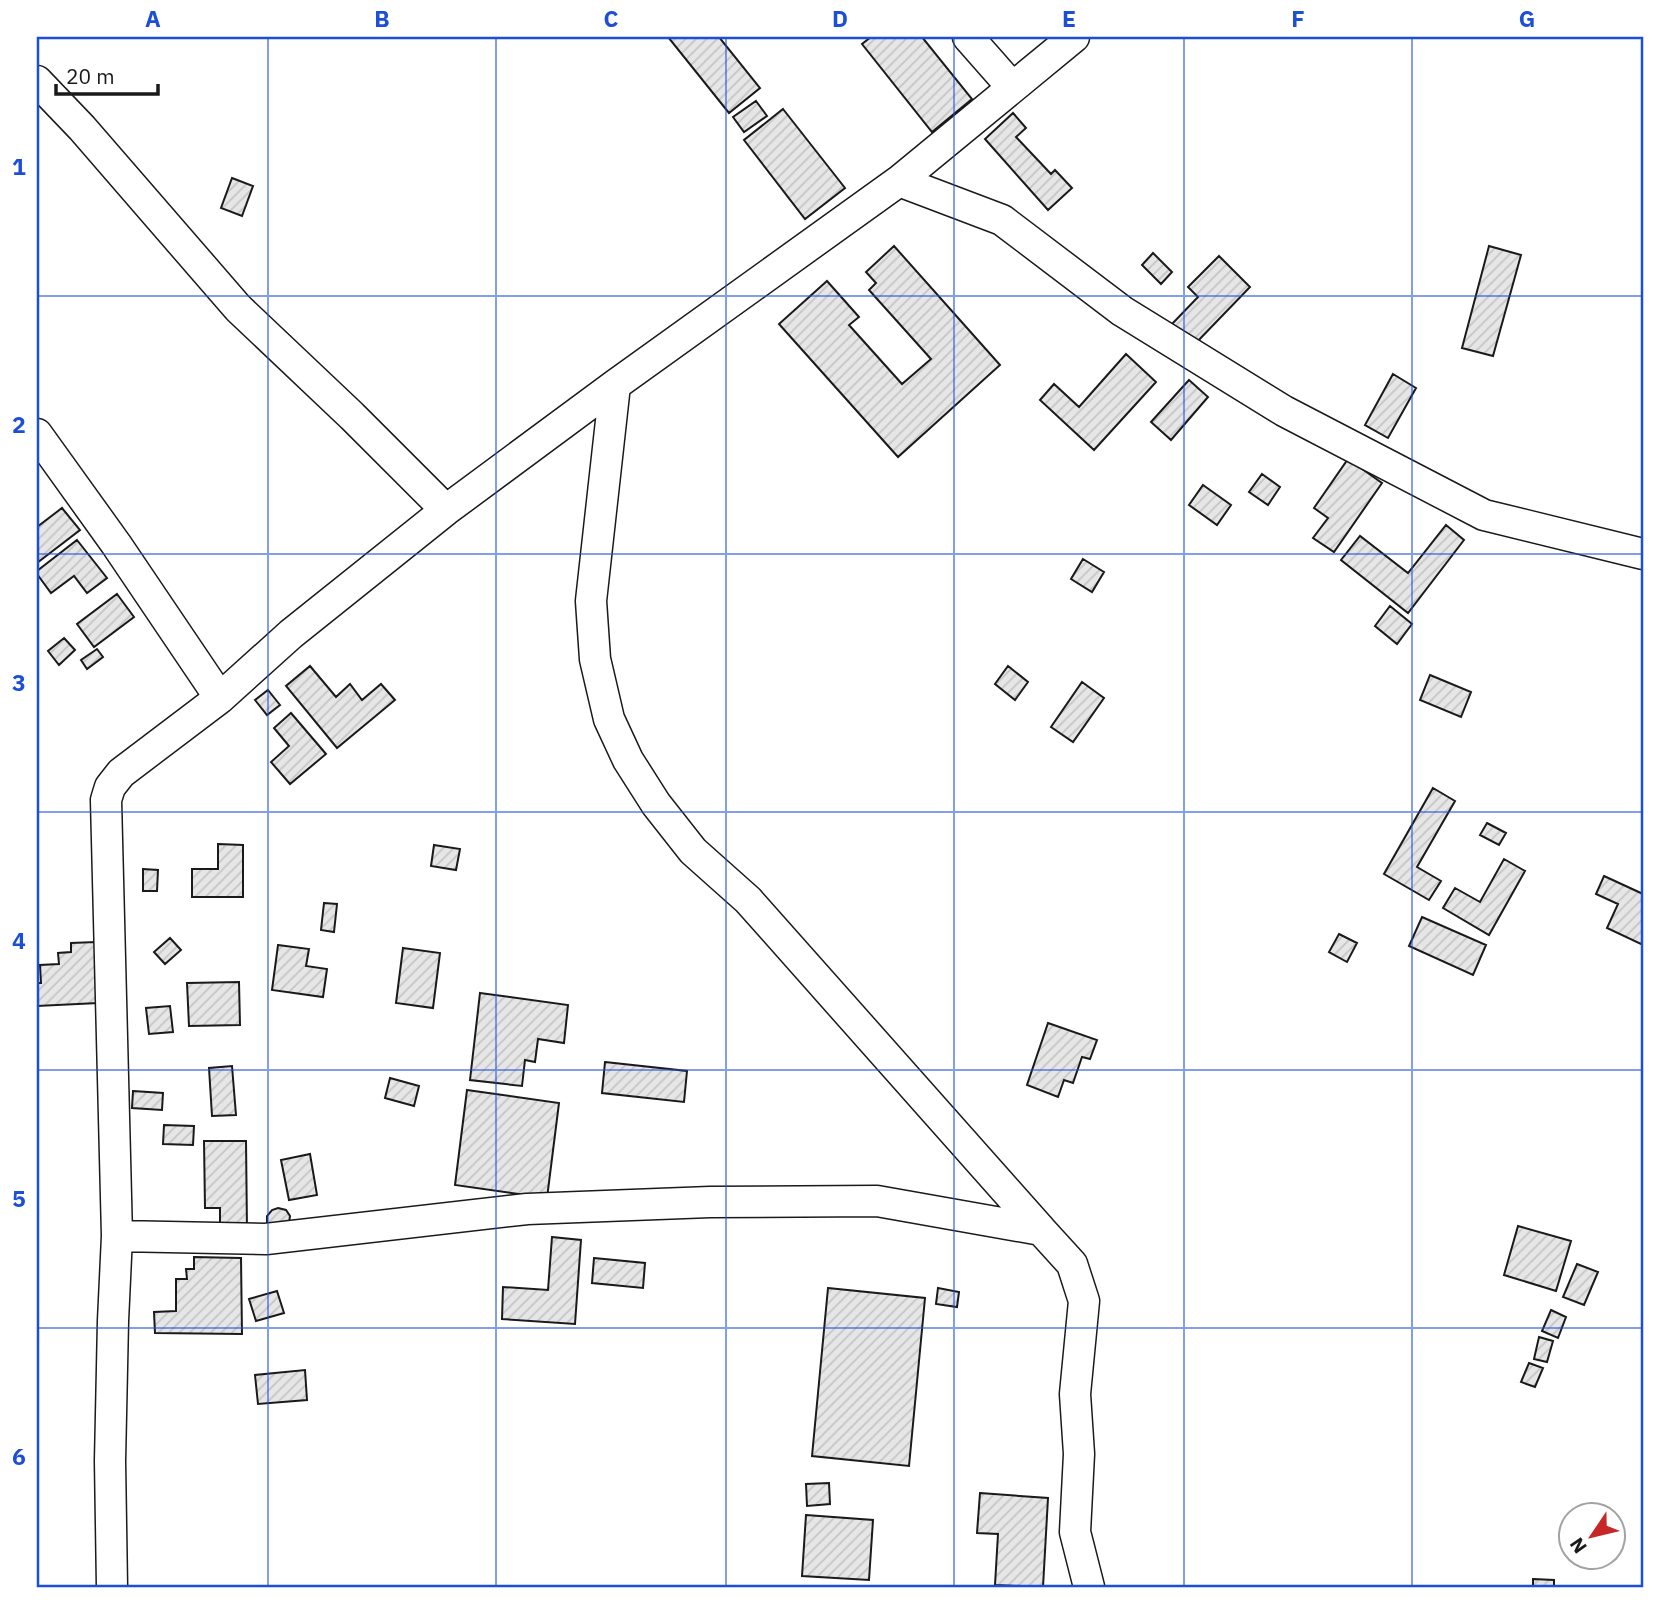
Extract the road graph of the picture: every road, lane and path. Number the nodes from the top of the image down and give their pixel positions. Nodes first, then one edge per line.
1 (968, 37) edge
2 (1074, 37) edge
3 (37, 81) edge
4 (1012, 87) junction
5 (899, 181) junction
6 (615, 385) junction
7 (37, 434) edge
8 (446, 510) junction
9 (1643, 554) edge
10 (220, 698) junction
11 (1041, 1230) junction
12 (117, 1236) junction
13 (112, 1587) edge
14 (1089, 1587) edge

1 - 4 street
2 - 4 street
3 - 8 street
4 - 5 street
5 - 6 street
5 - 9 street
6 - 8 street
6 - 11 street
7 - 10 street
8 - 10 street
10 - 12 street
11 - 12 street
11 - 14 street
12 - 13 street

